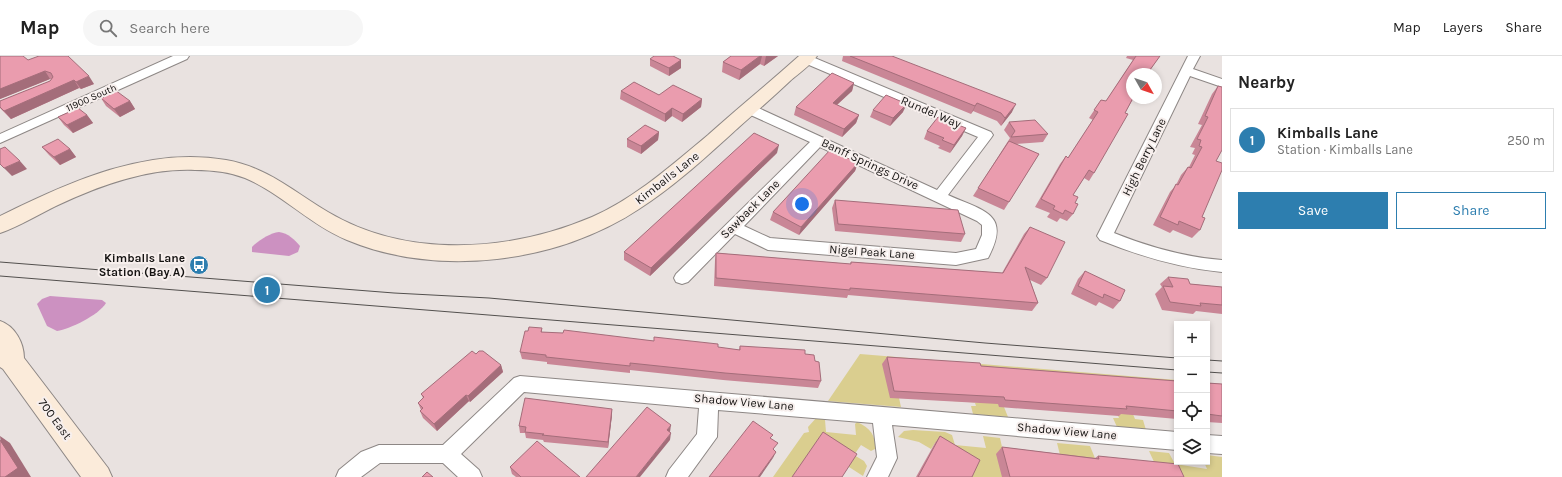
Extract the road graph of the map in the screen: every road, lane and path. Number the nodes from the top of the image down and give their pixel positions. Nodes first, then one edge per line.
1 (183, 56) edge
2 (1194, 56) edge
3 (808, 58) edge
4 (1186, 71) junction
5 (1222, 83) edge
6 (749, 109) junction
7 (2, 135) edge
8 (818, 141) junction
9 (134, 170) junction
10 (940, 196) junction
11 (0, 216) edge
12 (989, 223) joint
13 (0, 225) edge
14 (733, 227) junction
15 (0, 231) edge
16 (1222, 266) edge
17 (682, 278) dead end
18 (0, 331) edge
19 (6, 359) edge
20 (709, 399) junction
21 (881, 415) junction
22 (1174, 441) edge
23 (1210, 444) edge
24 (1222, 445) edge
25 (447, 454) junction
26 (98, 477) edge
27 (346, 477) edge
28 (472, 477) edge
29 (676, 477) edge
30 (877, 477) edge

1 - 7 street, 11900 South
2 - 4 street, High Berry Lane
3 - 6 street, Kimballs Lane
3 - 10 street, Rundel Way
4 - 5 street
4 - 16 street, High Berry Lane
6 - 8 street, Banff Springs Drive
6 - 9 street, Kimballs Lane
8 - 10 street, Banff Springs Drive
8 - 14 street, Sawback Lane
9 - 11 street
9 - 13 street, Kimballs Lane
9 - 15 street, Kimballs Lane
10 - 12 street, Banff Springs Drive
12 - 14 street, Nigel Peak Lane
14 - 17 street, Sawback Lane
18 - 19 street, 700 East
19 - 26 street, 700 East
20 - 21 street, Shadow View Lane
20 - 25 street, Shadow View Lane
20 - 29 street
21 - 22 street, Shadow View Lane
21 - 30 street
23 - 24 street
25 - 27 street
25 - 28 street

